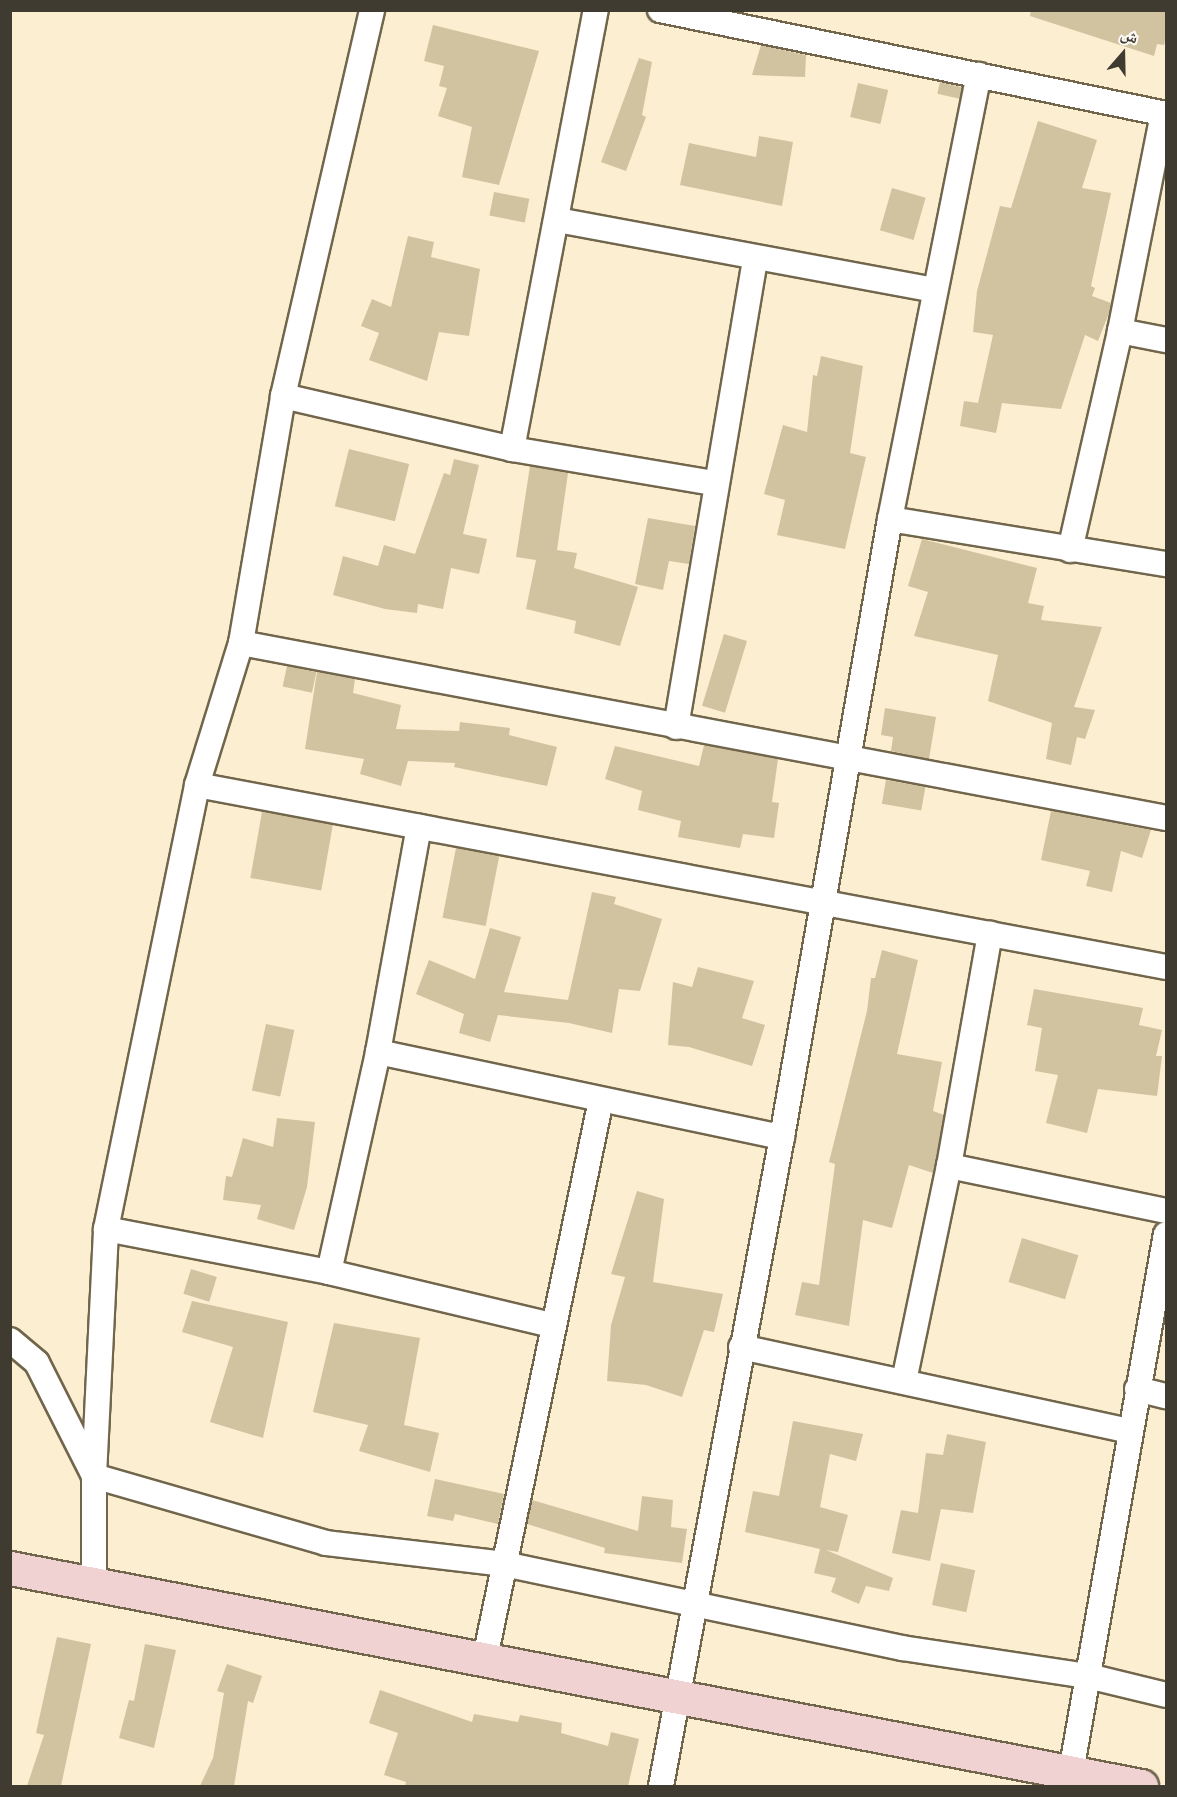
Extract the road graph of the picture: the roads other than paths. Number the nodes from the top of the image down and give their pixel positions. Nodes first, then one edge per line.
1 (372, 10) edge
2 (596, 10) edge
3 (660, 10) edge
4 (979, 75) junction
5 (1165, 114) edge
6 (557, 220) junction
7 (755, 258) junction
8 (934, 290) junction
9 (1120, 331) junction
10 (1167, 340) edge
11 (283, 396) junction
12 (512, 449) junction
13 (714, 483) junction
14 (890, 519) junction
15 (1070, 550) junction
16 (1167, 564) edge
17 (241, 643) junction
18 (676, 727) junction
19 (847, 760) junction
20 (197, 785) junction
21 (1167, 818) edge
22 (419, 827) junction
23 (823, 903) junction
24 (990, 934) junction
25 (1167, 967) edge
26 (378, 1052) junction
27 (601, 1100) junction
28 (782, 1137) junction
29 (949, 1166) junction
30 (1167, 1211) edge
31 (106, 1229) junction
32 (1167, 1233) edge
33 (329, 1272) junction
34 (551, 1325) junction
35 (10, 1340) edge
36 (741, 1347) junction
37 (904, 1381) junction
38 (1137, 1389) junction
39 (1167, 1396) edge
40 (1129, 1431) junction
41 (94, 1476) junction
42 (504, 1564) junction
43 (10, 1568) edge
44 (94, 1581) junction
45 (692, 1606) junction
46 (485, 1658) junction
47 (1088, 1676) junction
48 (679, 1694) junction
49 (1167, 1695) edge
50 (1071, 1772) junction
51 (661, 1786) edge
52 (1141, 1786) edge

1 - 11 street
2 - 6 street
3 - 4 street
4 - 5 street
4 - 8 street
5 - 9 street
6 - 7 street
6 - 12 street
7 - 8 street
7 - 13 street
8 - 14 street
9 - 10 street
9 - 15 street
11 - 12 street
11 - 17 street
12 - 13 street
13 - 18 street
14 - 15 street
14 - 19 street
15 - 16 street
17 - 18 street
17 - 20 street
18 - 19 street
19 - 21 street
19 - 23 street
20 - 22 street
20 - 31 street
22 - 23 street
22 - 26 street
23 - 24 street
23 - 28 street
24 - 25 street
24 - 29 street
26 - 27 street
26 - 33 street
27 - 28 street
27 - 34 street
28 - 36 street
29 - 30 street
29 - 37 street
31 - 33 street
31 - 41 street
32 - 38 street
33 - 34 street
34 - 42 street
35 - 41 street
36 - 37 street
36 - 45 street
37 - 40 street
38 - 39 street
38 - 40 street
40 - 47 street
41 - 42 street
41 - 44 street
42 - 45 street
42 - 46 street
43 - 44 street
44 - 46 street
45 - 47 street
45 - 48 street
46 - 48 street
47 - 49 street
47 - 50 street
48 - 50 street
48 - 51 street
50 - 52 street

